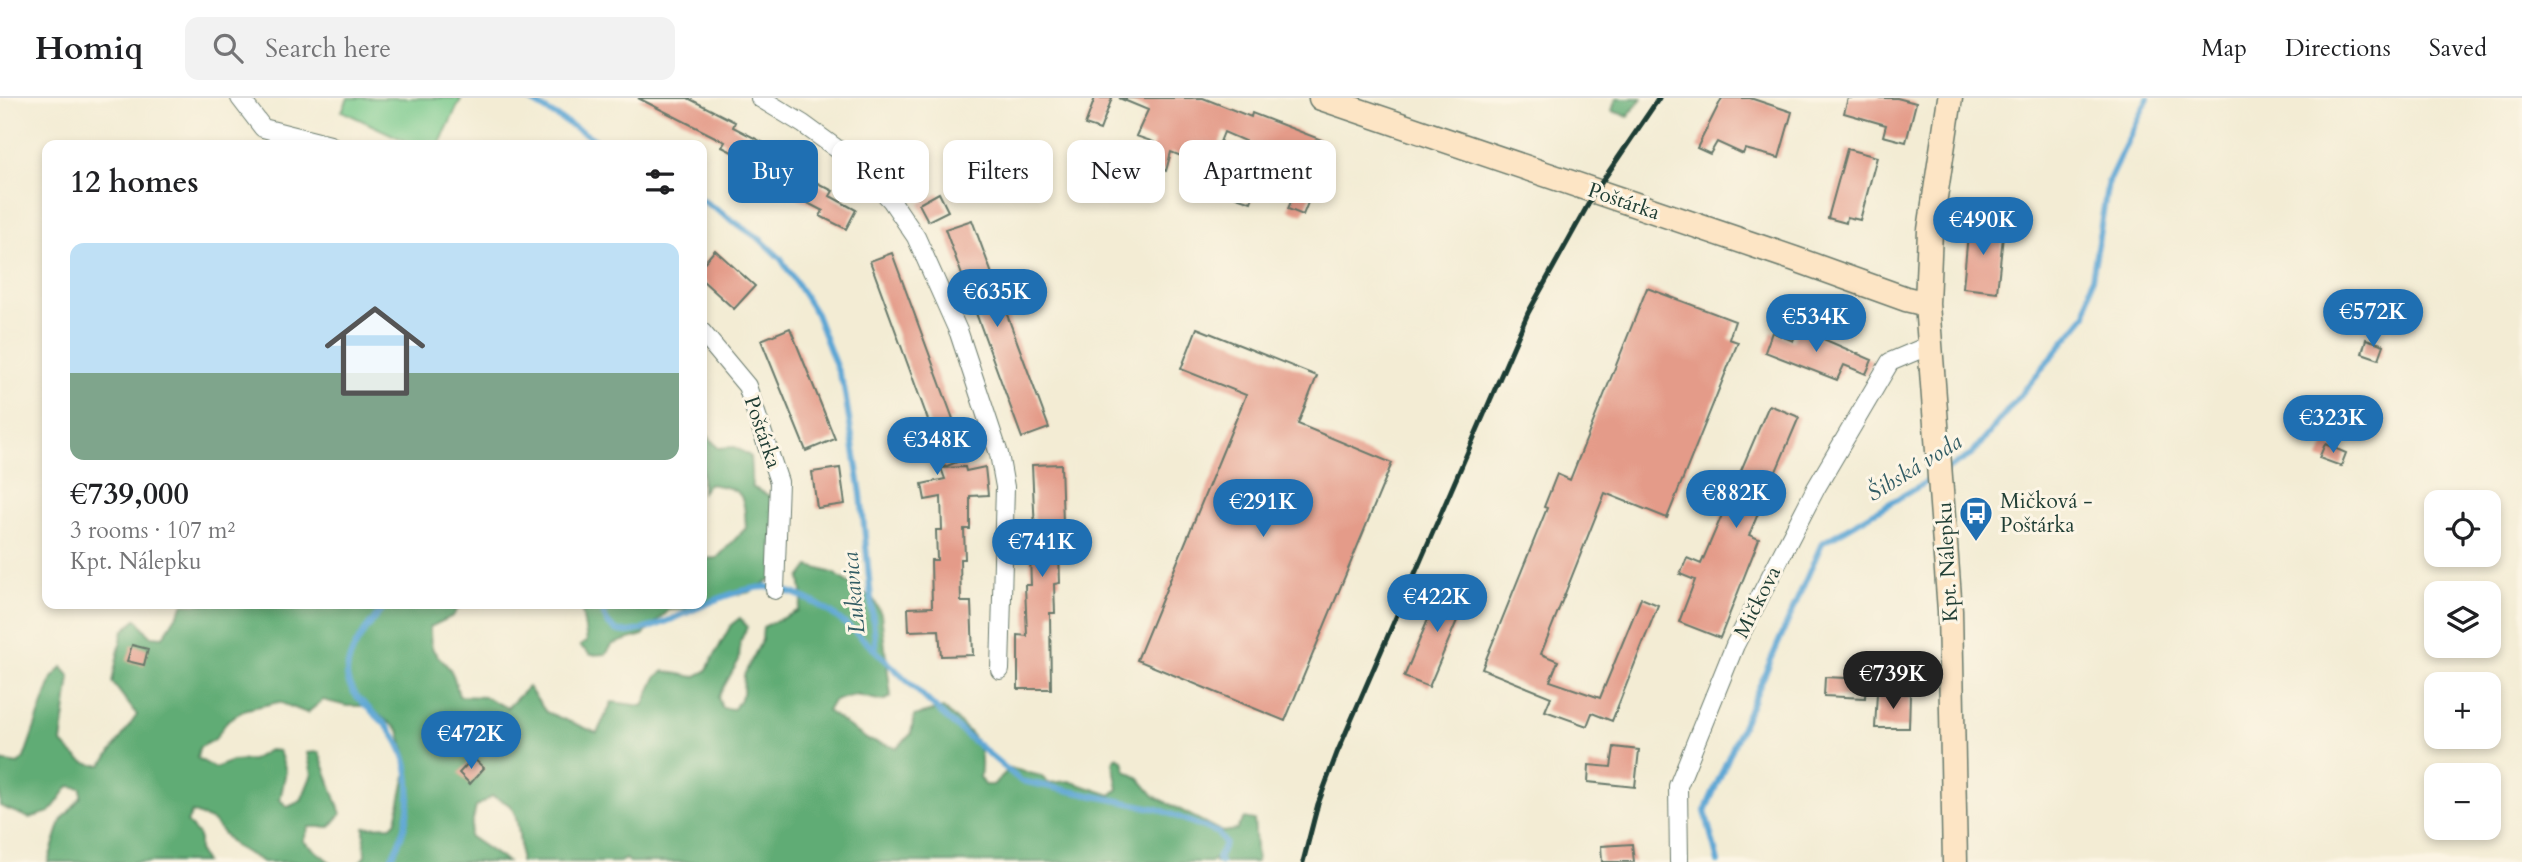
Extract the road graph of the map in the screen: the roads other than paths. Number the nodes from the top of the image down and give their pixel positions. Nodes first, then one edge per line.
1 (240, 98) edge
2 (760, 98) edge
3 (1321, 98) edge
4 (1950, 98) edge
5 (310, 140) edge
6 (1927, 304) junction
7 (707, 338) edge
8 (1930, 345) junction
9 (775, 590) dead end
10 (1000, 670) dead end
11 (1679, 862) edge
12 (1955, 862) edge

1 - 5 street
2 - 10 street
3 - 6 main road, Poštárka
4 - 6 main road
6 - 8 main road, Kpt. Nálepku
7 - 9 street, Poštárka
8 - 11 street, Mičkova
8 - 12 main road, Kpt. Nálepku

